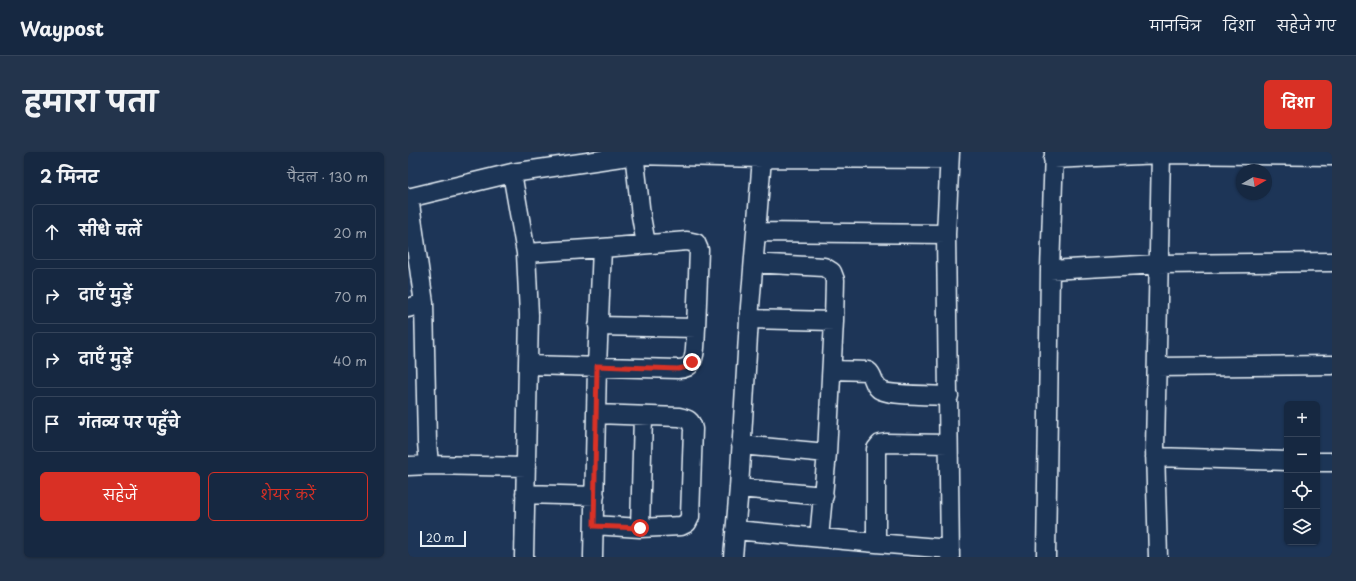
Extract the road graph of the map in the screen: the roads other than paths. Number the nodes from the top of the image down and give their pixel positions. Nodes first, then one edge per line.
1 (1161, 153) edge
2 (635, 154) edge
3 (950, 155) edge
4 (1054, 156) edge
5 (1332, 156) edge
6 (762, 158) junction
7 (512, 173) junction
8 (409, 197) edge
9 (757, 232) junction
10 (946, 234) junction
11 (646, 244) junction
12 (602, 248) junction
13 (526, 253) junction
14 (1332, 262) edge
15 (754, 263) junction
16 (1159, 264) junction
17 (1050, 270) junction
18 (416, 305) edge
19 (749, 319) junction
20 (834, 321) junction
21 (598, 326) junction
22 (696, 328) junction
23 (528, 365) junction
24 (1332, 365) edge
25 (597, 366) junction
26 (1156, 366) junction
27 (832, 370) junction
28 (949, 396) junction
29 (596, 414) junction
30 (644, 416) junction
31 (948, 444) junction
32 (741, 445) junction
33 (827, 453) junction
34 (1155, 457) junction
35 (1284, 461) edge
36 (1320, 462) edge
37 (1332, 462) edge
38 (429, 465) junction
39 (408, 466) edge
40 (526, 467) junction
41 (739, 488) junction
42 (525, 494) junction
43 (595, 496) junction
44 (824, 496) junction
45 (594, 526) junction
46 (640, 528) junction
47 (735, 530) junction
48 (819, 538) junction
49 (876, 544) junction
50 (950, 553) edge
51 (524, 557) edge
52 (593, 557) edge
53 (733, 557) edge
54 (1046, 557) edge
55 (1158, 557) edge

1 - 4 street
1 - 5 street
1 - 16 street
2 - 6 street
2 - 7 street
2 - 11 street
3 - 6 street
3 - 10 street
4 - 17 street
6 - 9 street
7 - 8 street
7 - 13 street
8 - 18 street
9 - 10 street
9 - 15 street
10 - 28 street
11 - 12 street
11 - 22 street
12 - 13 street
12 - 21 street
13 - 23 street
14 - 16 street
15 - 19 street
15 - 20 street
16 - 17 street
16 - 26 street
17 - 54 street
18 - 38 street
19 - 20 street
19 - 32 street
20 - 27 street
21 - 22 street
21 - 25 street
22 - 25 street
23 - 25 street
23 - 40 street
24 - 26 street
25 - 29 street
26 - 34 street
27 - 28 street
27 - 33 street
28 - 31 street
29 - 30 street
29 - 43 street
30 - 46 street
30 - 46 street
31 - 49 street
31 - 50 street
32 - 33 street
32 - 41 street
33 - 44 street
34 - 35 street
34 - 55 street
36 - 37 street
38 - 39 street
38 - 40 street
40 - 42 street
41 - 44 street
41 - 47 street
42 - 43 street
42 - 51 street
43 - 45 street
44 - 48 street
45 - 46 street
45 - 52 street
47 - 48 street
47 - 53 street
48 - 49 street
49 - 50 street

